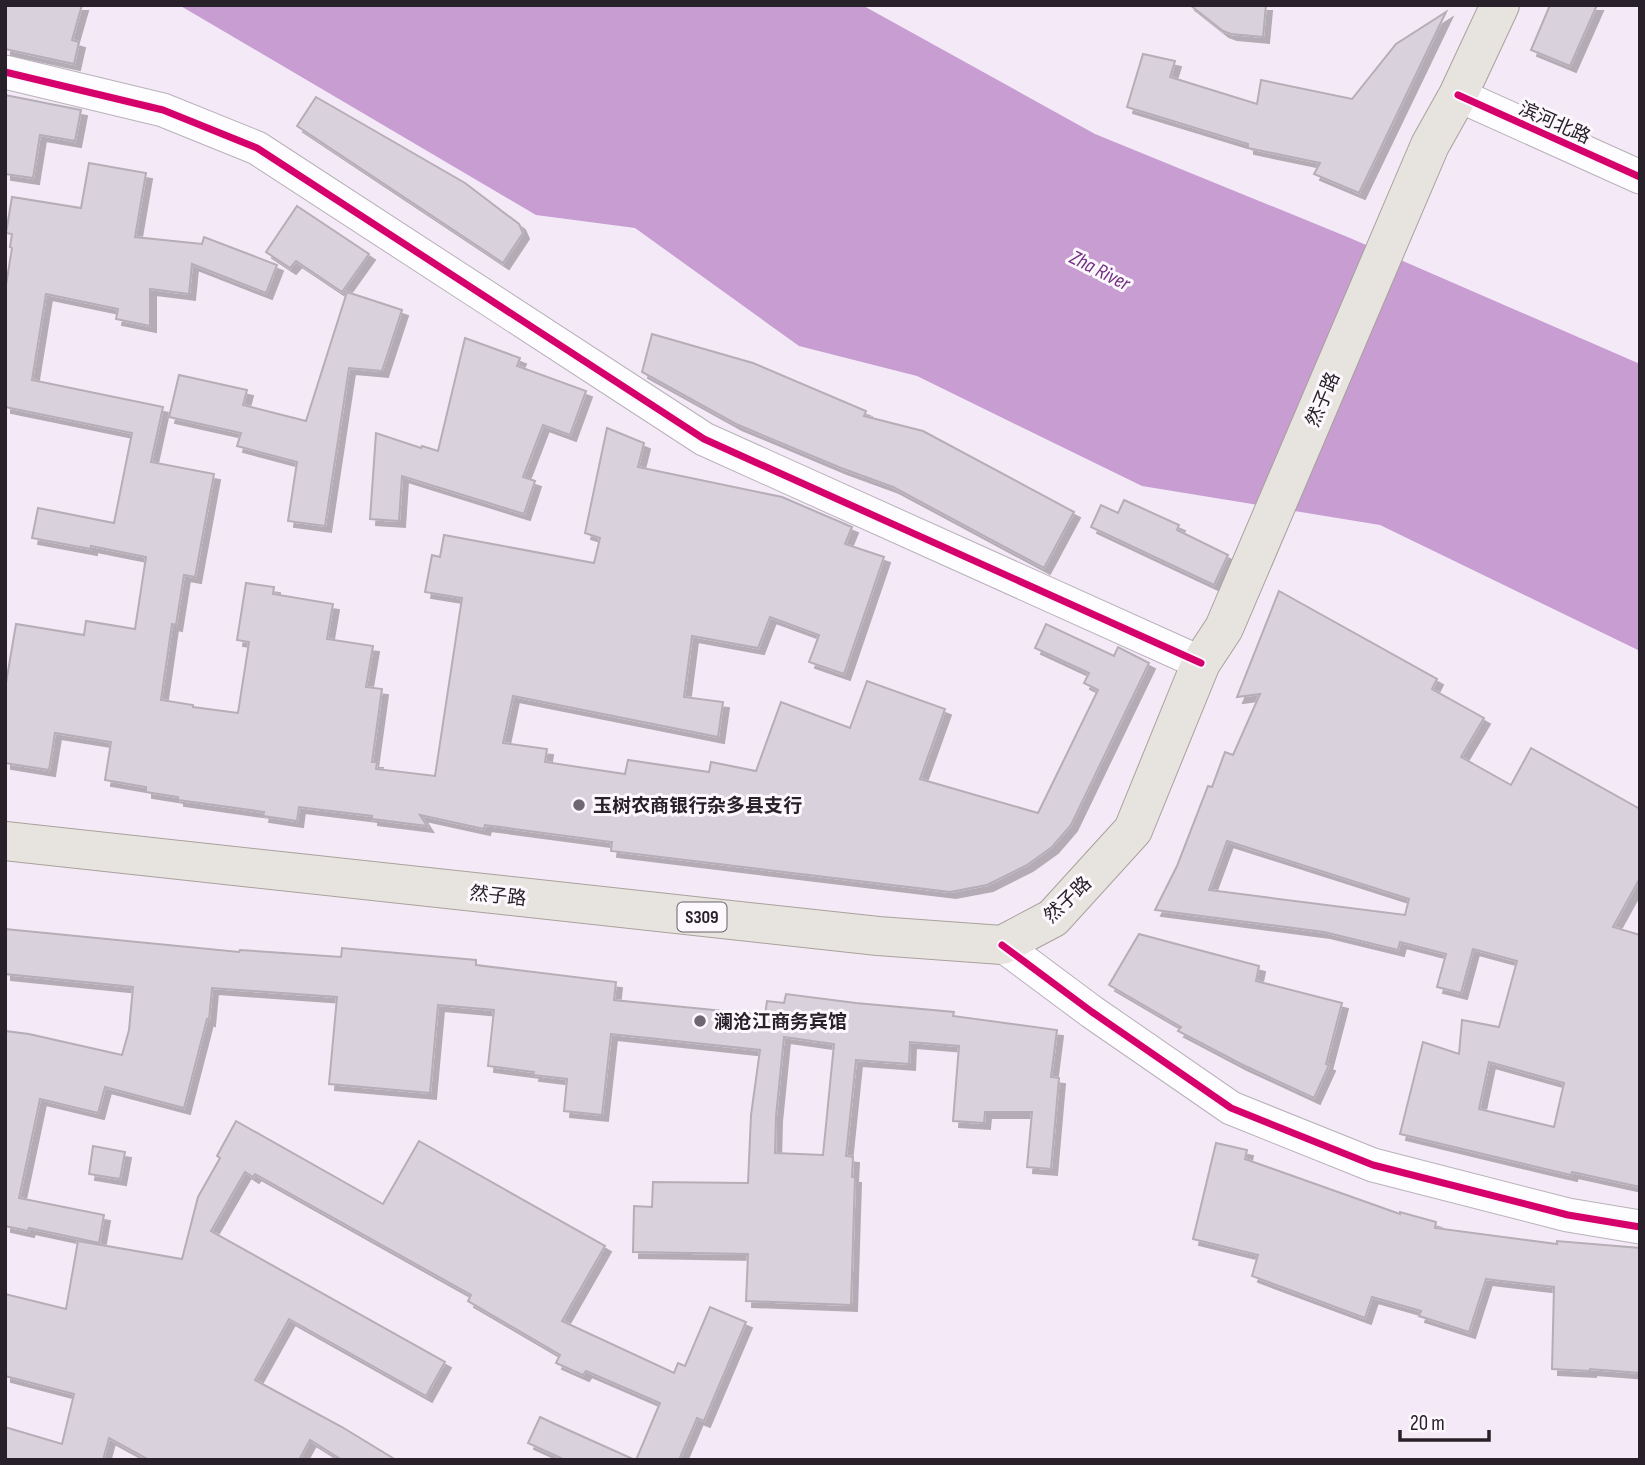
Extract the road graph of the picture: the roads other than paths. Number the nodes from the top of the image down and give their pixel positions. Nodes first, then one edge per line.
1 (1500, 5) edge
2 (5, 72) edge
3 (1458, 95) junction
4 (1640, 177) edge
5 (1200, 663) junction
6 (5, 841) edge
7 (1002, 945) junction
8 (1640, 1227) edge

1 - 3 main road, 然子路
2 - 5 street
3 - 4 street, 滨河北路
3 - 5 main road, 然子路
5 - 7 main road, 然子路
6 - 7 main road, 然子路 / S309
7 - 8 street

